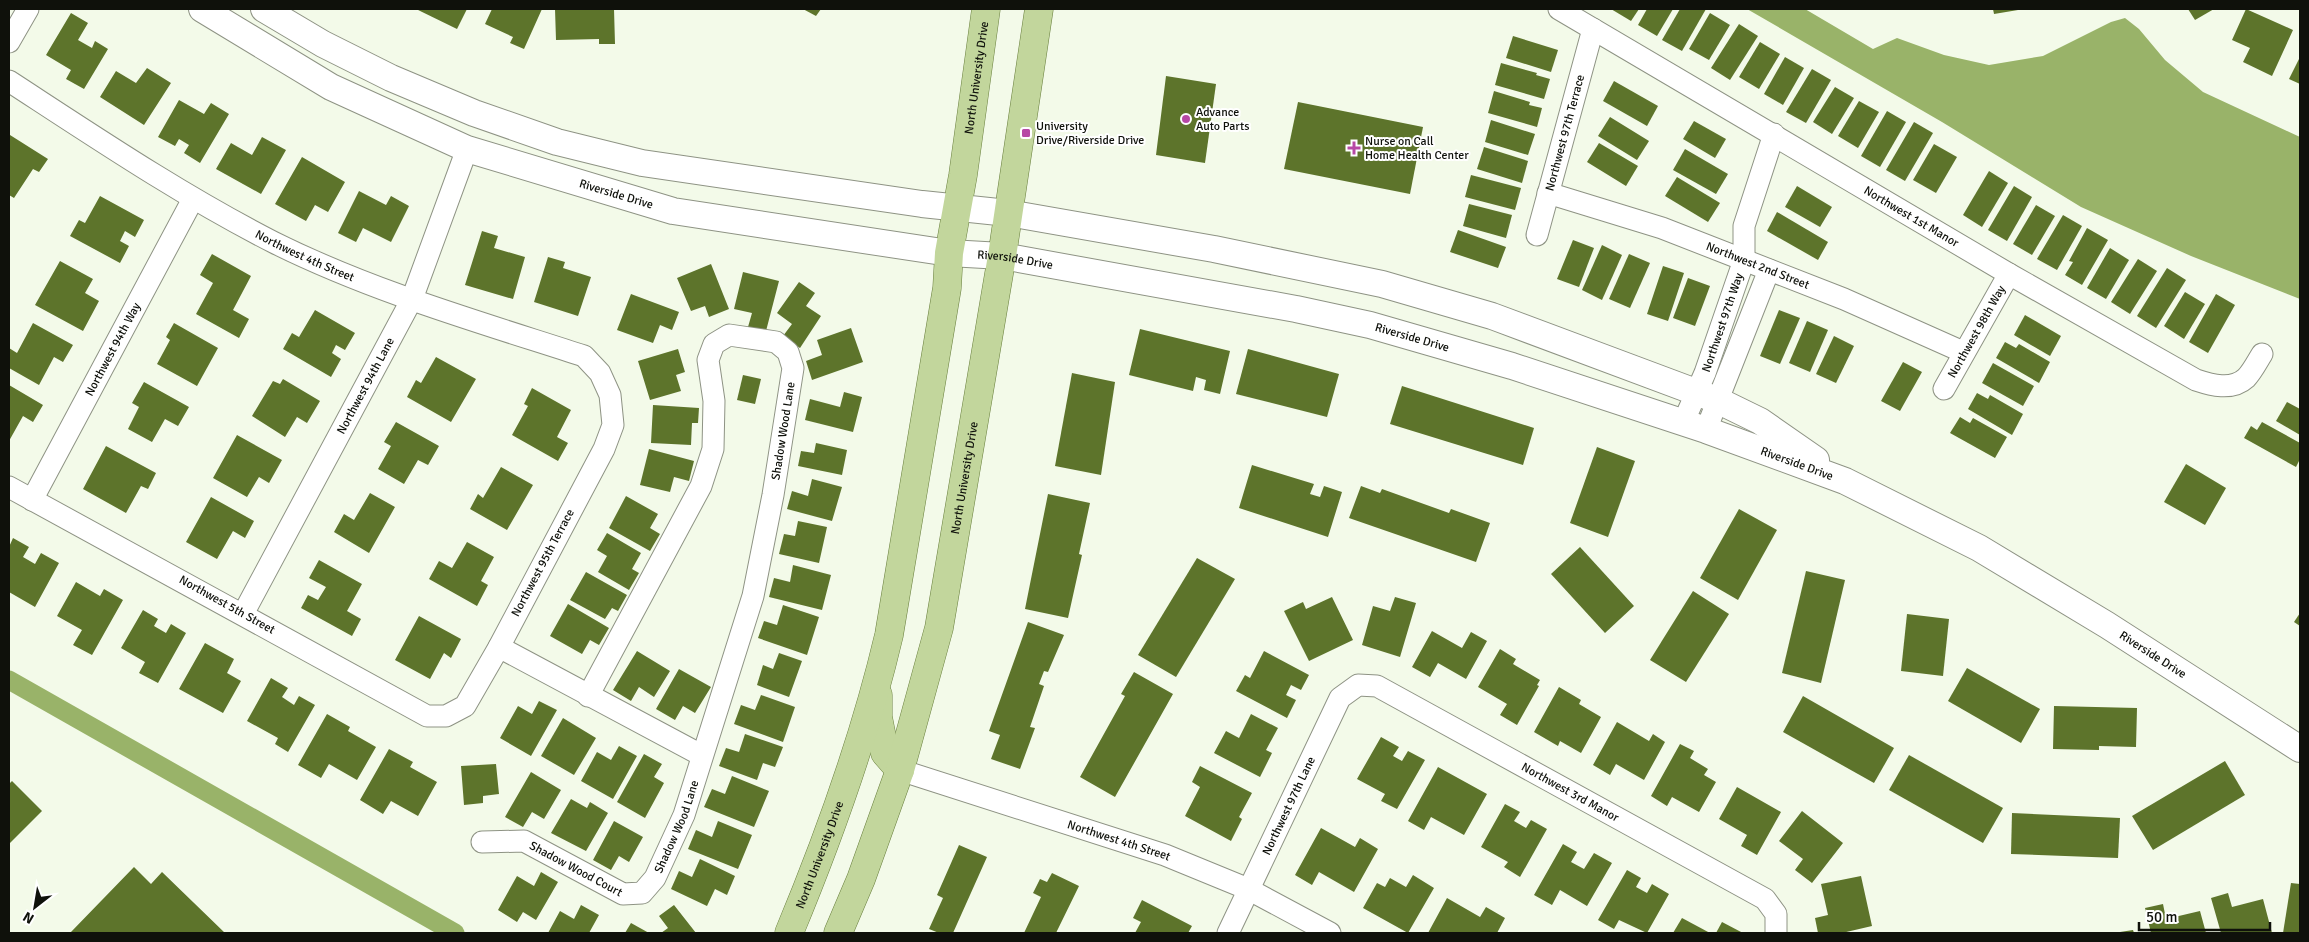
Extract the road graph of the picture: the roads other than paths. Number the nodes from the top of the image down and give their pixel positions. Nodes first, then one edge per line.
1 (28, 9) edge
2 (202, 9) edge
3 (264, 9) edge
4 (986, 9) edge
5 (1039, 9) edge
6 (1559, 9) edge
7 (1593, 29) junction
8 (9, 42) edge
9 (9, 81) edge
10 (1774, 134) junction
11 (467, 149) junction
12 (1548, 193) junction
13 (193, 199) junction
14 (957, 208) junction
15 (1008, 213) junction
16 (1537, 235) dead end
17 (949, 253) junction
18 (1002, 256) junction
19 (1744, 260) junction
20 (1769, 270) junction
21 (2008, 274) junction
22 (412, 299) junction
23 (1963, 352) junction
24 (2262, 354) dead end
25 (1944, 389) dead end
26 (610, 395) joint
27 (1707, 396) junction
28 (1695, 427) junction
29 (1845, 481) junction
30 (9, 487) edge
31 (32, 500) junction
32 (243, 614) junction
33 (499, 647) junction
34 (878, 681) junction
35 (1358, 685) joint
36 (588, 696) junction
37 (446, 716) joint
38 (2300, 749) edge
39 (701, 755) junction
40 (900, 770) junction
41 (482, 842) dead end
42 (1248, 889) junction
43 (642, 893) joint
44 (1776, 924) edge
45 (789, 933) edge
46 (838, 933) edge
47 (1228, 933) edge
48 (1330, 933) edge

1 - 8 street
2 - 11 street, Riverside Drive
3 - 14 street, Riverside Drive
4 - 14 main road, North University Drive
5 - 15 main road, North University Drive
6 - 7 street, Northwest 1st Manor
7 - 10 street, Northwest 1st Manor
7 - 12 street, Northwest 97th Terrace
9 - 13 street, Northwest 4th Street
10 - 19 street, Northwest 97th Way
10 - 21 street, Northwest 1st Manor
11 - 17 street, Riverside Drive
11 - 22 street, Northwest 94th Lane
12 - 16 street, Northwest 97th Terrace
12 - 19 street, Northwest 2nd Street
13 - 22 street, Northwest 4th Street
13 - 31 street, Northwest 94th Way
14 - 15 street, Riverside Drive
14 - 17 main road, North University Drive
15 - 18 main road, North University Drive
15 - 27 street, Riverside Drive
17 - 18 street, Riverside Drive
17 - 34 main road, North University Drive
18 - 28 street, Riverside Drive
18 - 40 main road, North University Drive
19 - 20 street, Northwest 2nd Street
19 - 27 street, Northwest 97th Way
20 - 23 street, Northwest 2nd Street
20 - 27 street, Northwest 97th Way
21 - 23 street, Northwest 98th Way
21 - 24 street, Northwest 1st Manor
22 - 26 street, Northwest 4th Street
22 - 32 street, Northwest 94th Lane
23 - 25 street, Northwest 98th Way
26 - 33 street, Northwest 95th Terrace
27 - 28 street, Northwest 97th Way
27 - 29 street, Riverside Drive
28 - 29 street, Riverside Drive
29 - 38 street, Riverside Drive
30 - 31 street, Northwest 5th Street
31 - 32 street, Northwest 5th Street
32 - 37 street, Northwest 5th Street
33 - 36 street
33 - 37 street, Northwest 95th Terrace
34 - 40 main road
34 - 45 main road, North University Drive
35 - 42 street, Northwest 97th Lane
35 - 44 street, Northwest 3rd Manor
36 - 39 street
36 - 39 street, Shadow Wood Lane
39 - 43 street, Shadow Wood Lane
40 - 42 street, Northwest 4th Street
40 - 46 main road, North University Drive
41 - 43 street, Shadow Wood Court
42 - 47 street, Northwest 97th Lane
42 - 48 street, Northwest 4th Street

